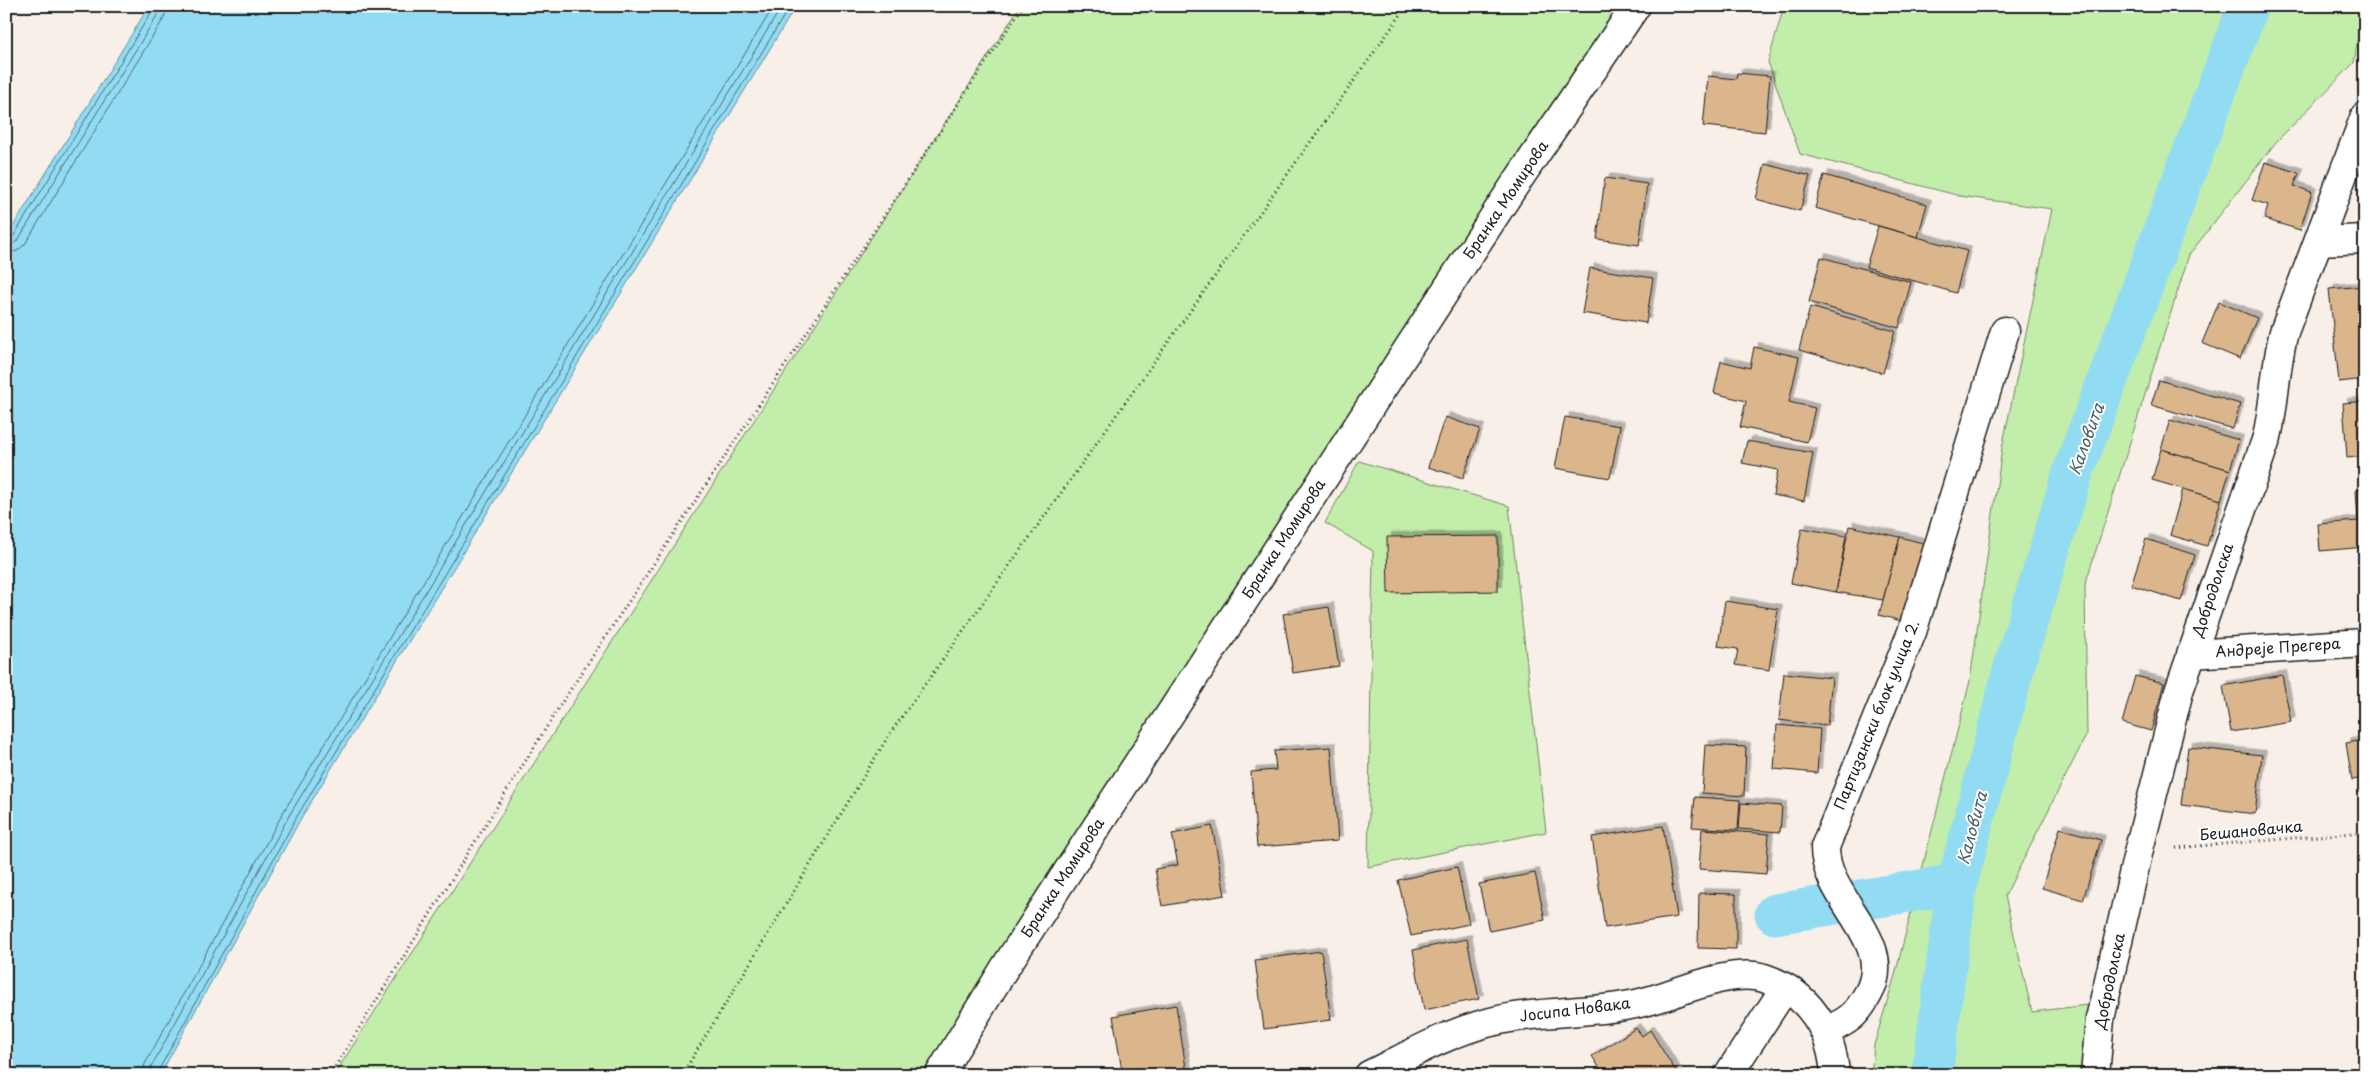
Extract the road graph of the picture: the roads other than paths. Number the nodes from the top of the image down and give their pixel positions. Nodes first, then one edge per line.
1 (1636, 6) edge
2 (2365, 116) edge
3 (2365, 239) edge
4 (2319, 241) junction
5 (2005, 330) dead end
6 (2365, 643) edge
7 (2191, 654) junction
8 (1785, 988) junction
9 (1826, 1031) junction
10 (939, 1075) edge
11 (1370, 1075) edge
12 (1728, 1075) edge
13 (1835, 1075) edge
14 (2094, 1075) edge

1 - 10 street, Бранка Момирова
2 - 4 street, Добродолска
3 - 4 street
4 - 7 street, Добродолска
5 - 9 street, Партизански блок улица 2.
6 - 7 street, Андреје Прегера
7 - 14 street, Добродолска
8 - 9 street, Јосипа Новака
8 - 11 street, Јосипа Новака
8 - 12 street
9 - 13 street

